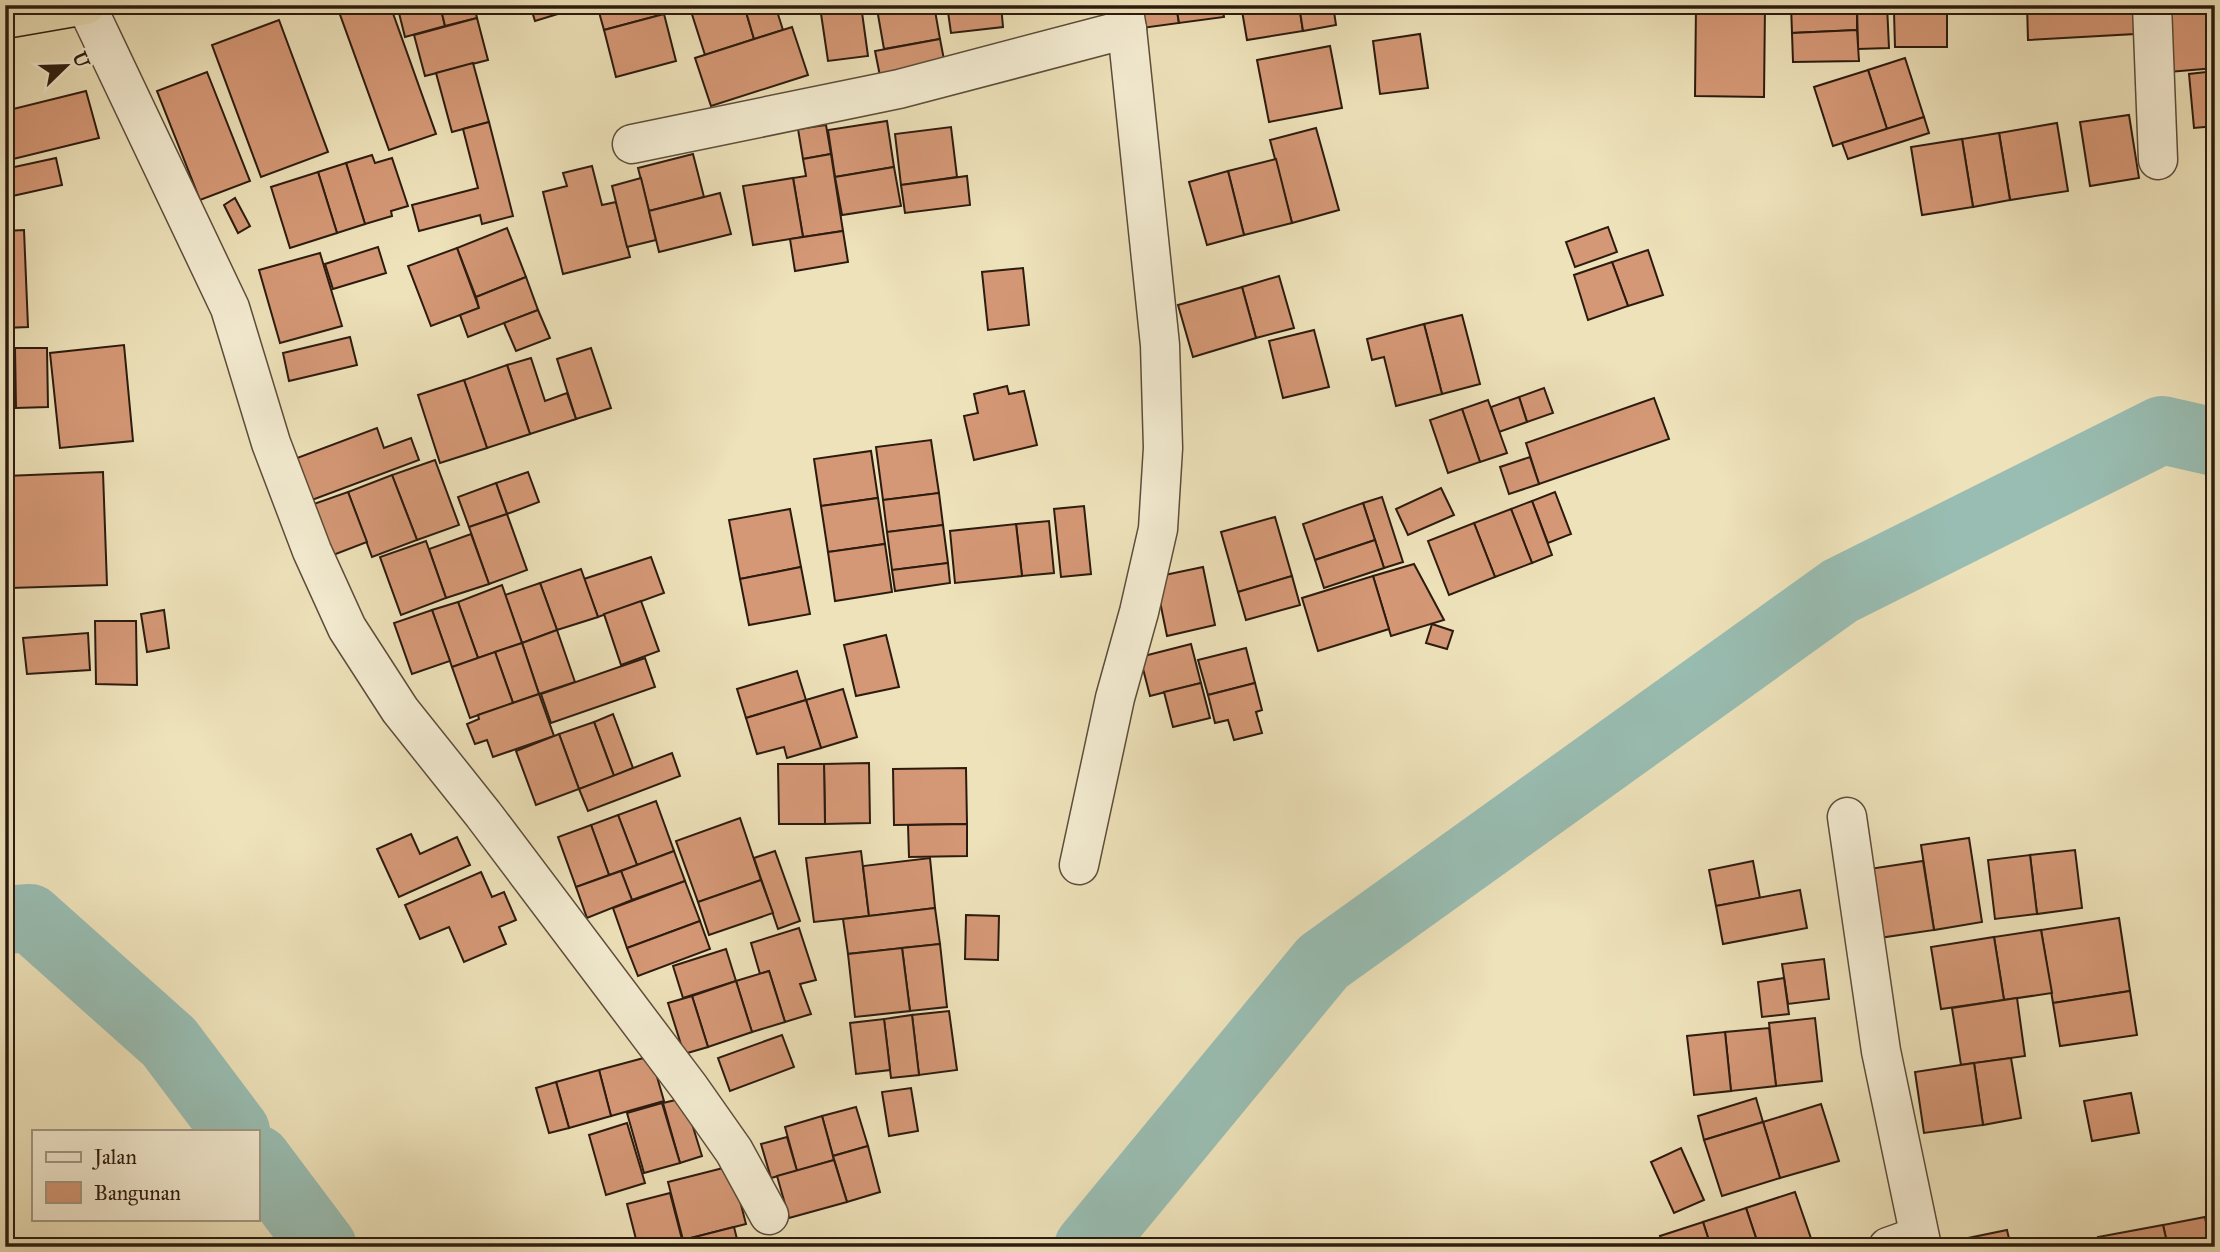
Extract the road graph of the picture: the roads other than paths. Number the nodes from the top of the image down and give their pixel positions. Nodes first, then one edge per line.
1 (86, 5) edge
2 (2152, 5) edge
3 (1125, 17) edge
4 (5, 19) edge
5 (632, 144) dead end
6 (2158, 160) dead end
7 (1847, 817) dead end
8 (1079, 865) dead end
9 (769, 1215) dead end
10 (1910, 1243) edge

1 - 4 highway
1 - 9 street
2 - 6 street
3 - 5 street
3 - 8 street
7 - 10 street

